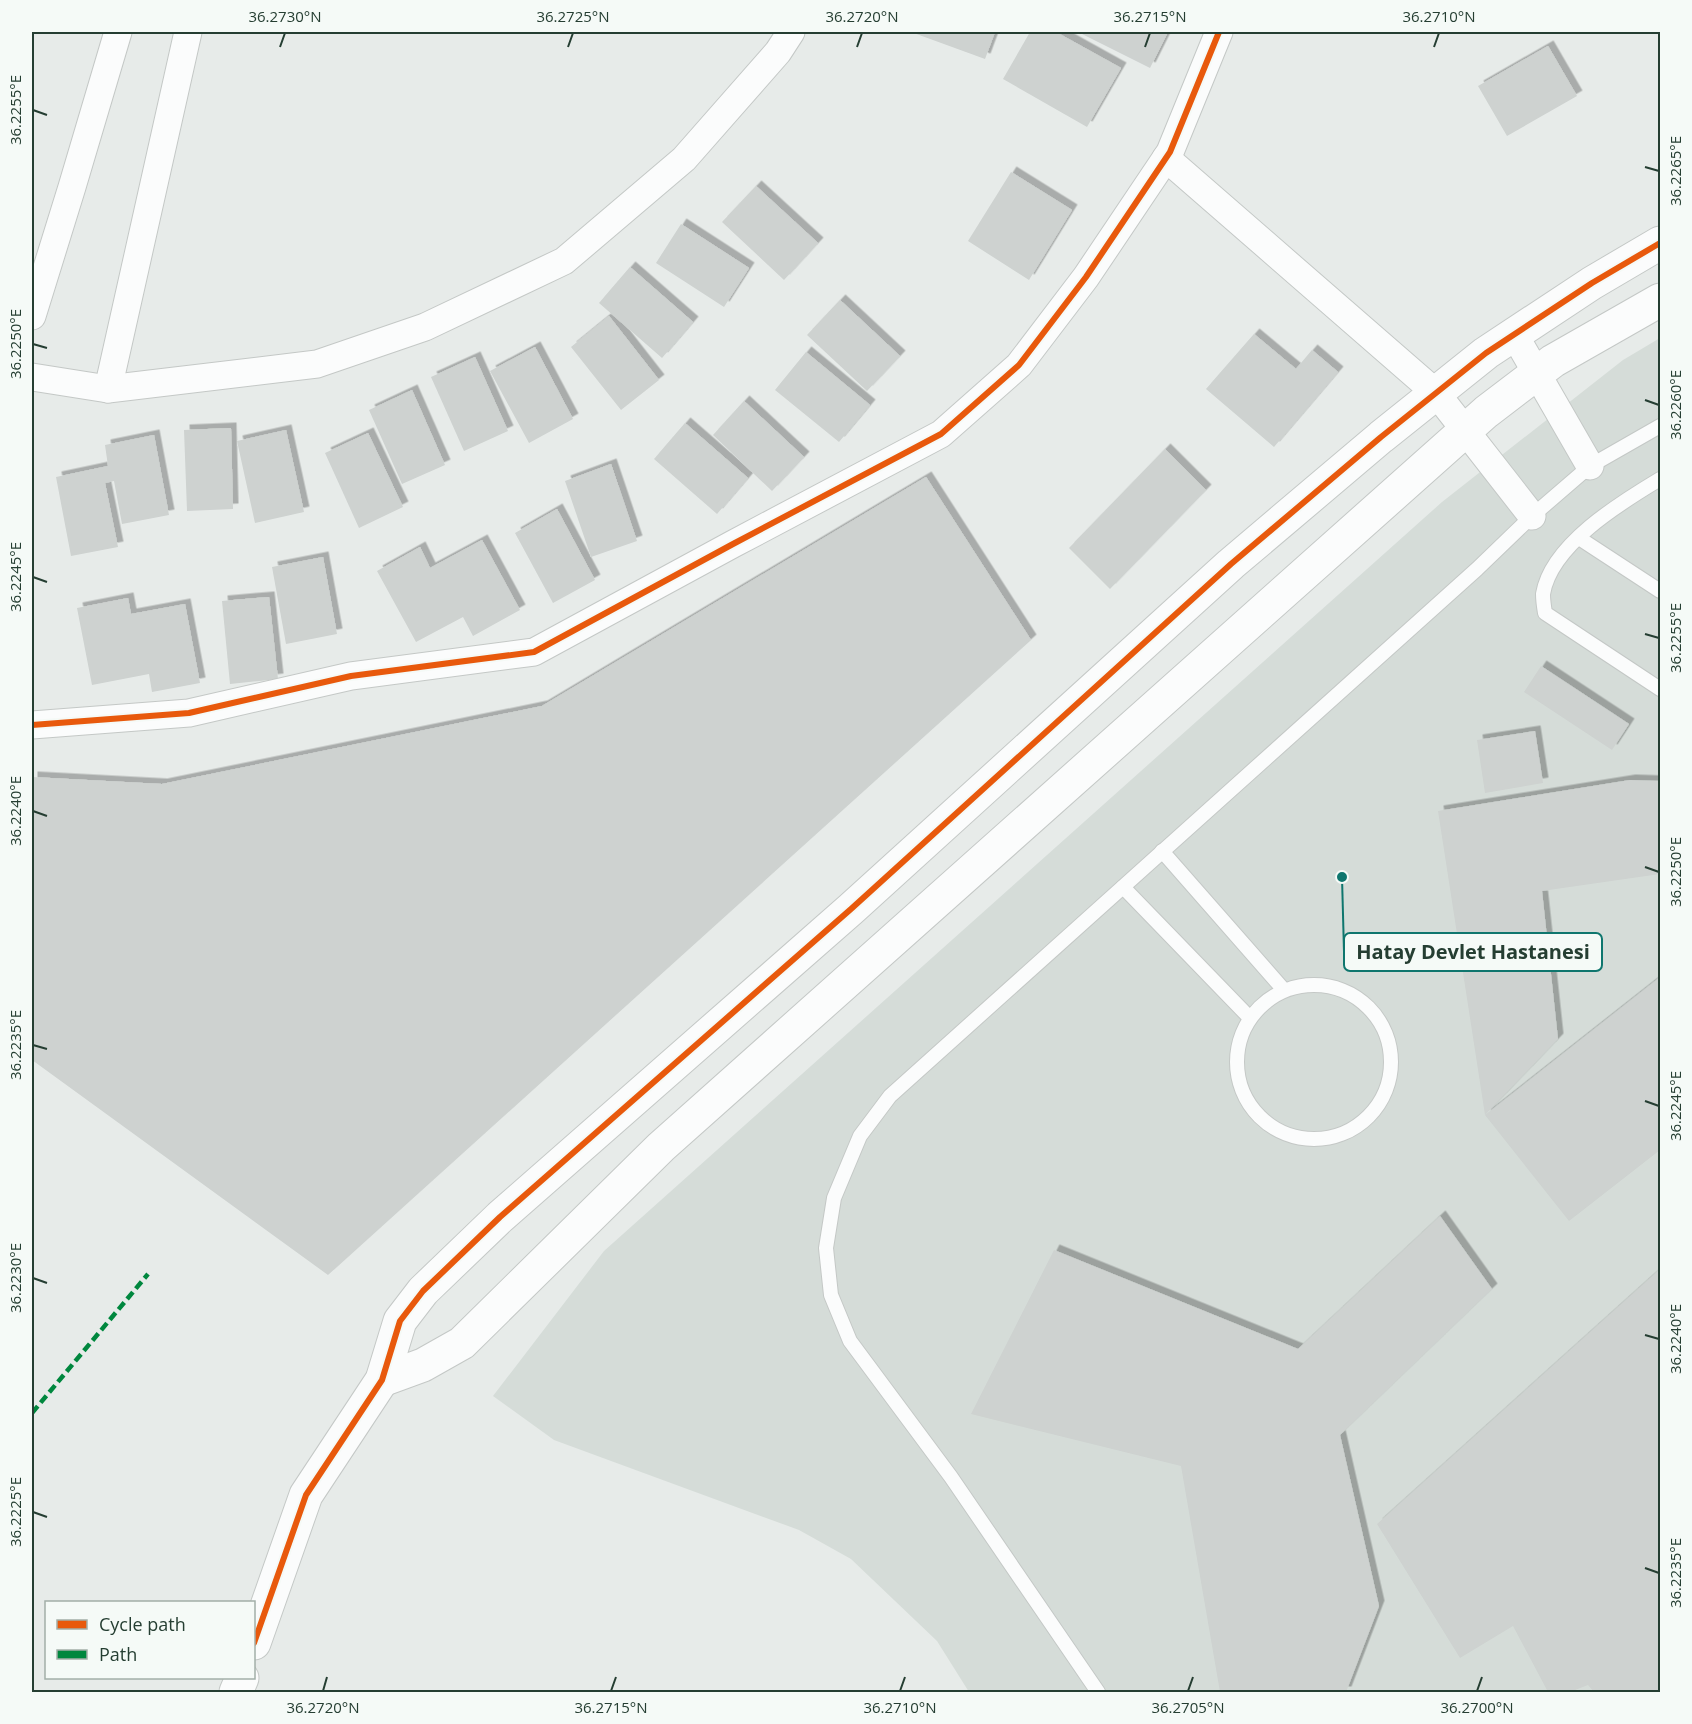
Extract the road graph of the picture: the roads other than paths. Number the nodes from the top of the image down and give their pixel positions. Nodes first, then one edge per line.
1 (118, 32) edge
2 (188, 32) edge
3 (791, 32) edge
4 (1219, 32) edge
5 (1166, 158) junction
6 (1660, 243) edge
7 (1660, 300) edge
8 (32, 316) edge
9 (1514, 334) junction
10 (1537, 374) junction
11 (32, 378) edge
12 (108, 389) junction
13 (1437, 393) junction
14 (1660, 426) edge
15 (1466, 430) junction
16 (1590, 466) junction
17 (1657, 486) edge
18 (1532, 516) junction
19 (1579, 538) junction
20 (1660, 591) edge
21 (1660, 689) edge
22 (32, 725) edge
23 (1162, 851) junction
24 (1123, 887) junction
25 (1284, 990) junction
26 (1250, 1018) junction
27 (382, 1380) junction
28 (255, 1640) edge
29 (1098, 1692) edge

1 - 8 street
2 - 12 street
3 - 12 street
4 - 5 street
5 - 13 street
5 - 22 street
6 - 9 street
7 - 10 street
9 - 10 street
9 - 13 street
10 - 15 street
10 - 16 street
11 - 12 street
13 - 15 street
13 - 27 street
14 - 16 lane
15 - 18 street
15 - 27 street
16 - 18 lane
17 - 19 lane
18 - 23 lane
19 - 20 lane
19 - 21 lane
23 - 24 lane
23 - 25 lane
24 - 26 lane
24 - 29 lane
25 - 26 lane
25 - 26 lane
27 - 28 street

